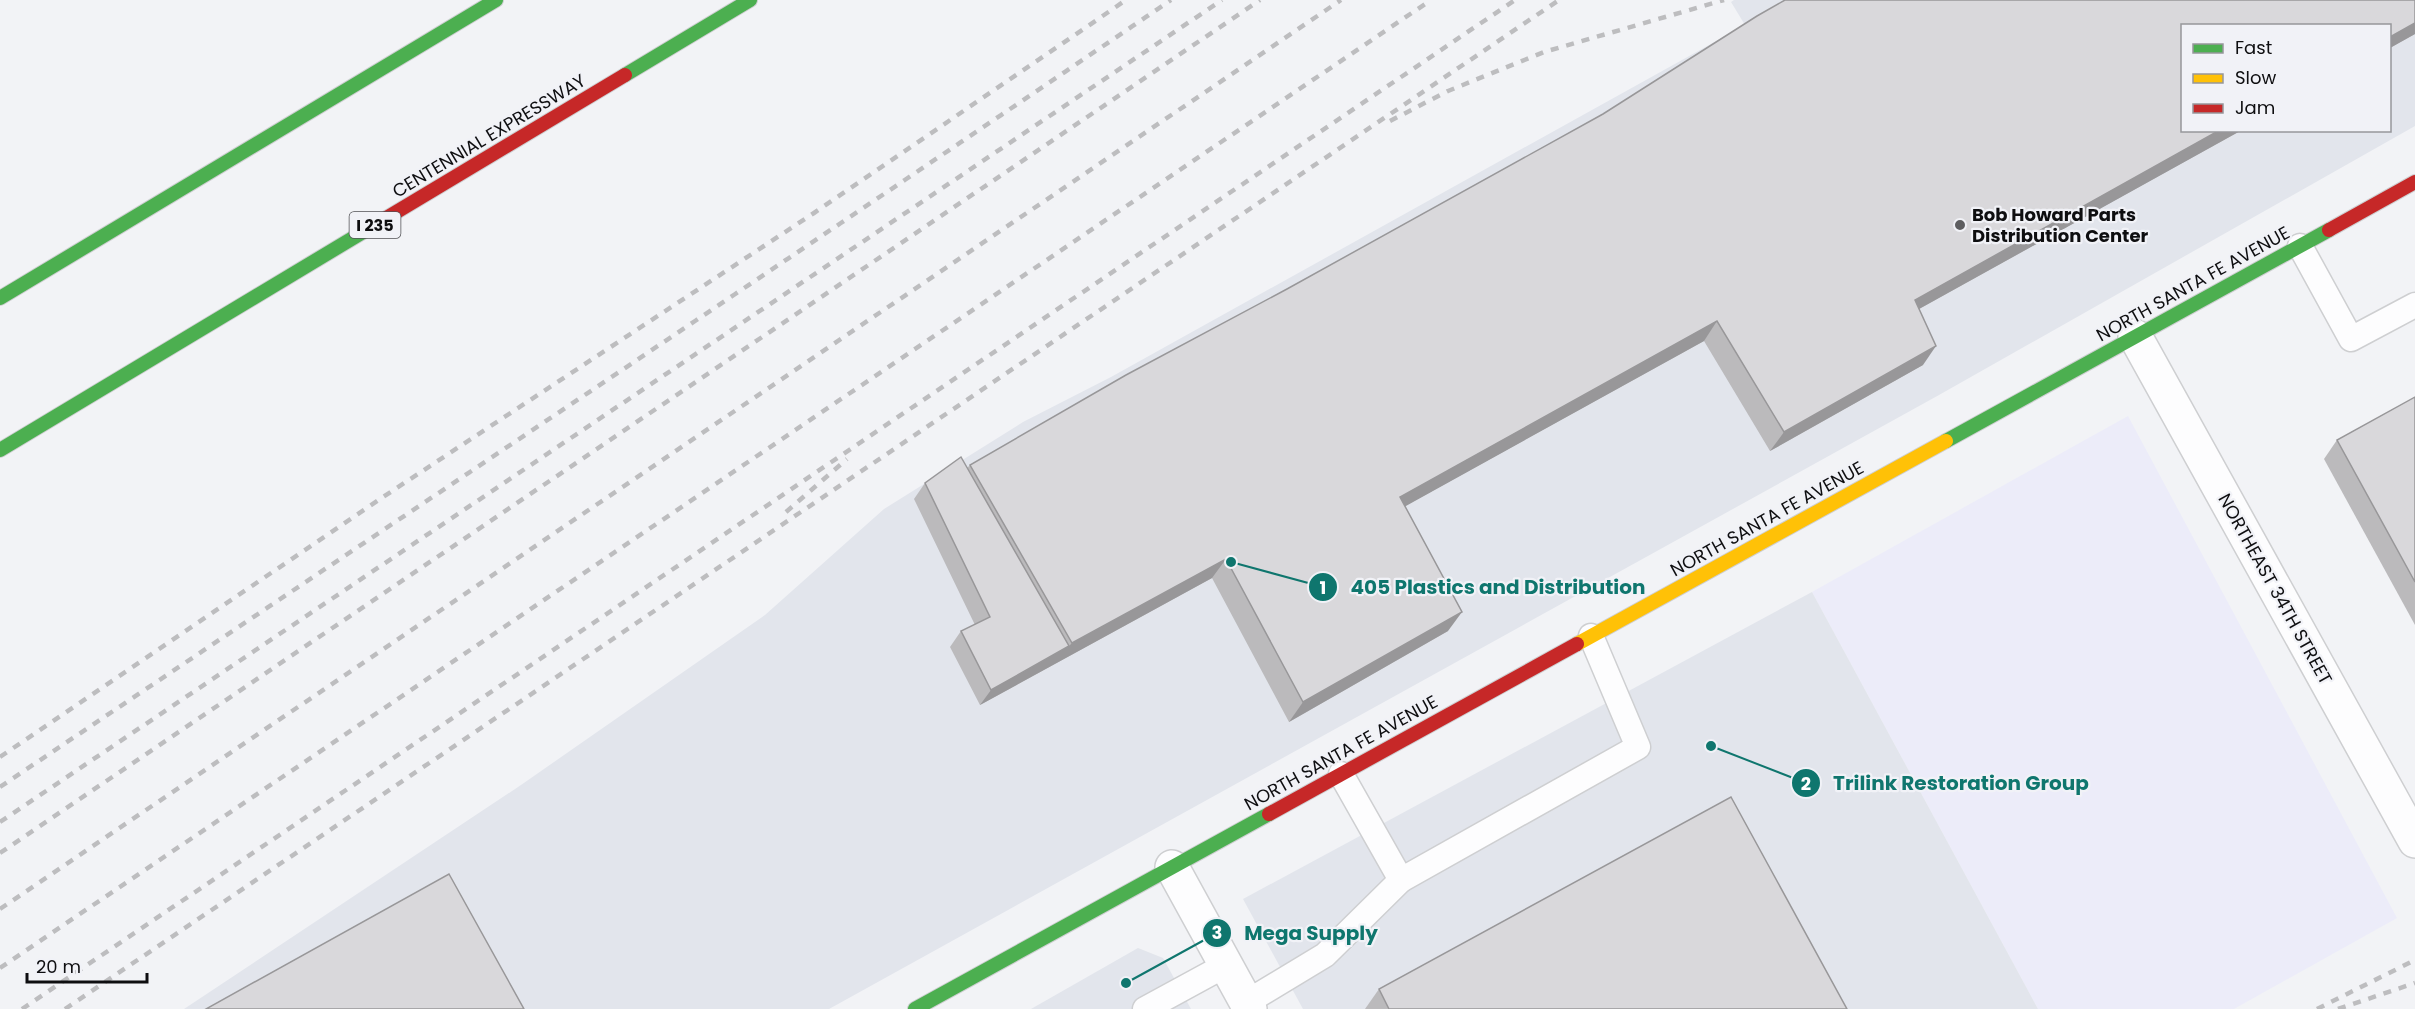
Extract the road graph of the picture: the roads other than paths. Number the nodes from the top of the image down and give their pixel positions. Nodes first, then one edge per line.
1 (496, 0) edge
2 (750, 0) edge
3 (2415, 182) edge
4 (2300, 246) junction
5 (0, 298) edge
6 (2415, 305) edge
7 (2135, 336) junction
8 (0, 450) edge
9 (1591, 636) junction
10 (1341, 774) junction
11 (2415, 841) edge
12 (1172, 867) junction
13 (1401, 880) junction
14 (1226, 965) junction
15 (1248, 1006) edge
16 (915, 1009) edge
17 (1145, 1009) edge

1 - 5 main road
2 - 8 main road, CENTENNIAL EXPRESSWAY / I 235
3 - 4 main road, NORTH SANTA FE AVENUE
4 - 6 lane
4 - 7 main road, NORTH SANTA FE AVENUE
7 - 9 main road, NORTH SANTA FE AVENUE
7 - 11 street, NORTHEAST 34TH STREET
9 - 10 main road, NORTH SANTA FE AVENUE
9 - 13 lane
10 - 12 main road, NORTH SANTA FE AVENUE
10 - 13 lane
12 - 14 street
12 - 16 main road, NORTH SANTA FE AVENUE
13 - 15 lane
14 - 15 street
14 - 17 lane

